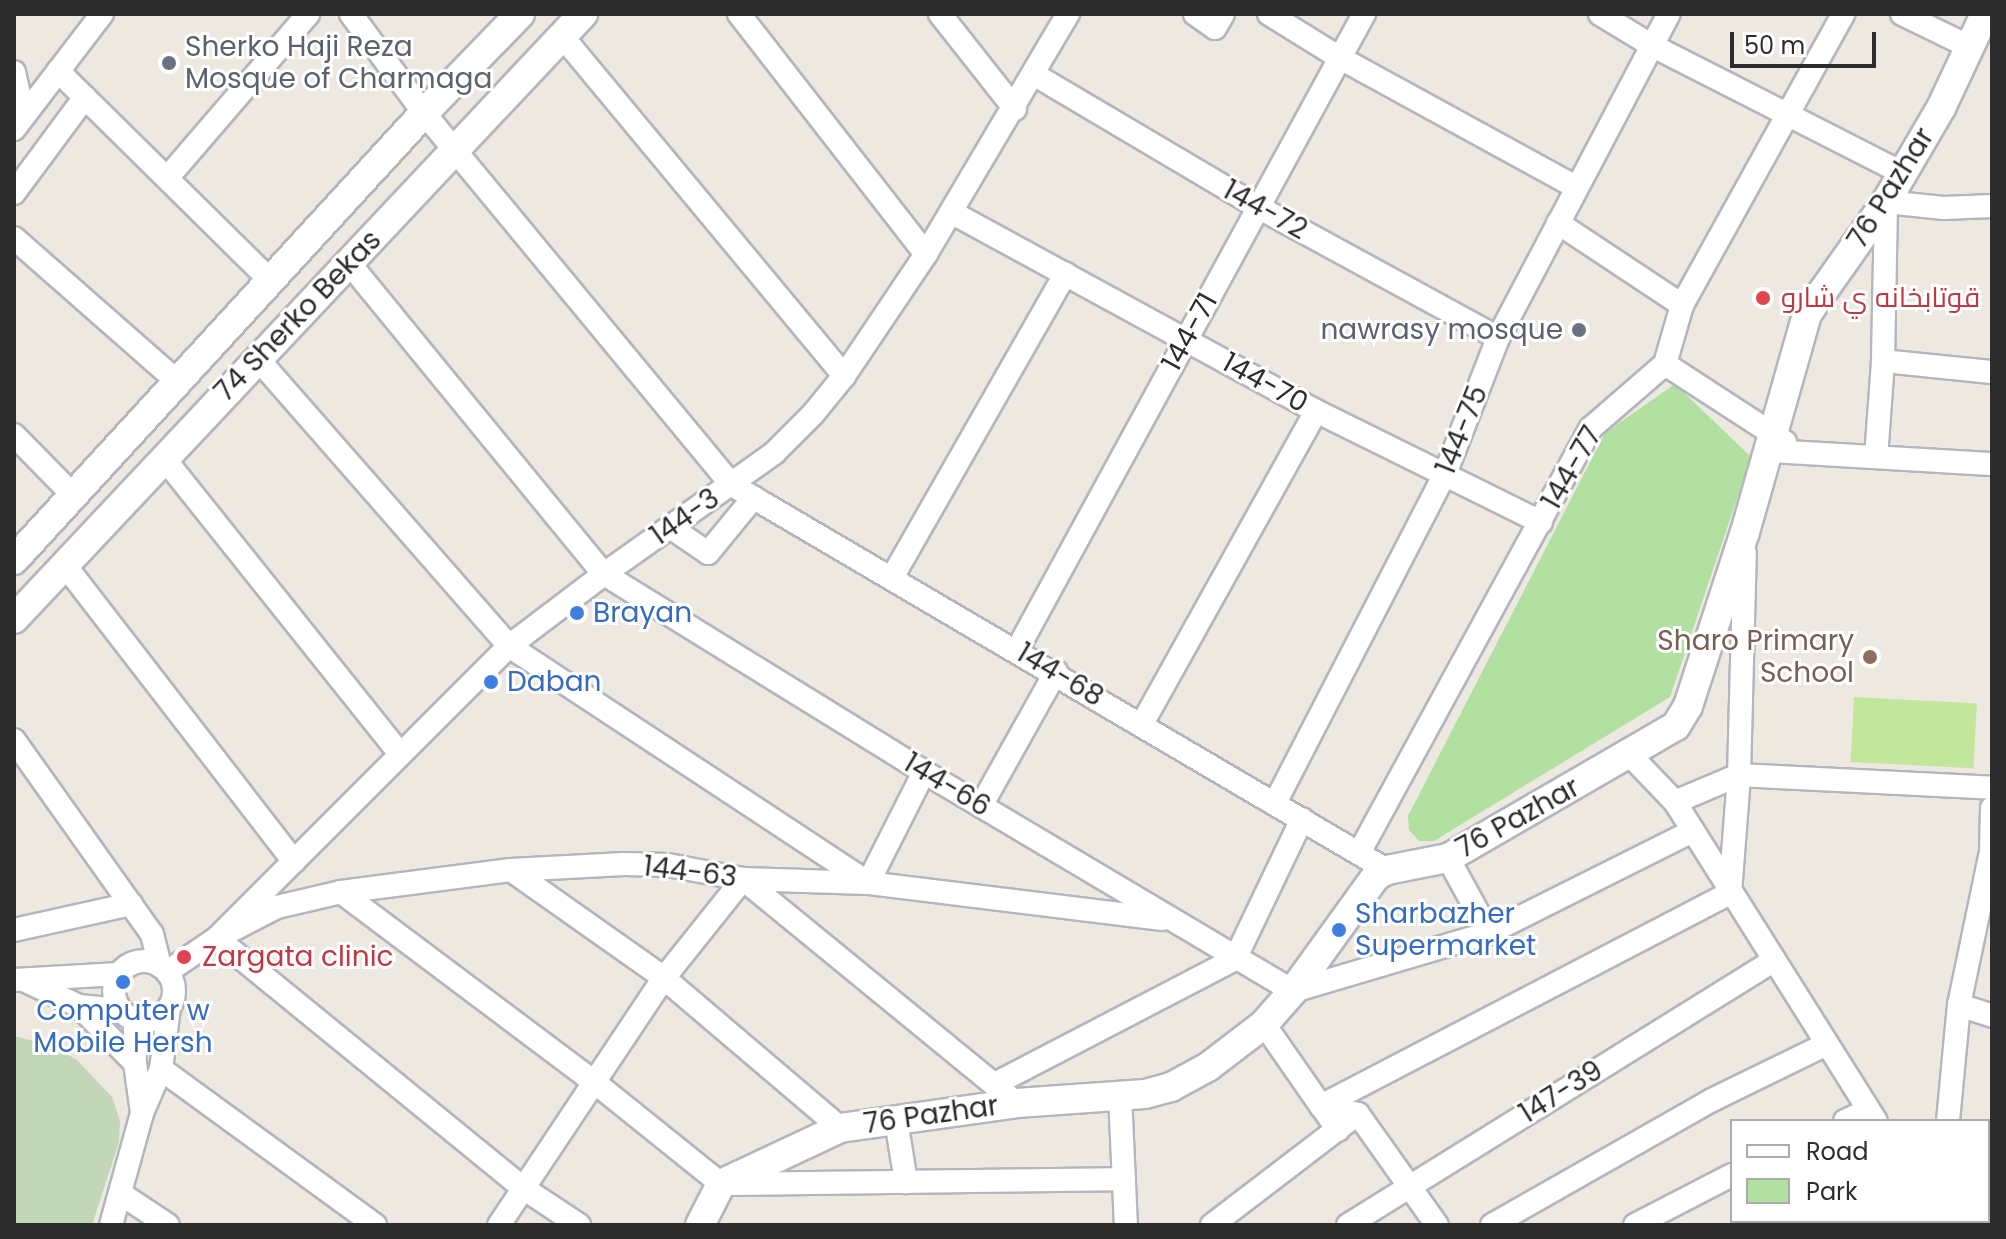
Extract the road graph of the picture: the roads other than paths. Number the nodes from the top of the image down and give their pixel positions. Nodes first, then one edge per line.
1 (102, 14) edge
2 (308, 14) edge
3 (351, 14) edge
4 (520, 14) edge
5 (583, 14) edge
6 (739, 14) edge
7 (940, 14) edge
8 (1068, 14) edge
9 (1195, 14) edge
10 (1269, 14) edge
11 (1364, 14) edge
12 (1600, 14) edge
13 (1669, 14) edge
14 (1843, 14) edge
15 (1902, 14) edge
16 (1985, 14) edge
17 (1219, 21) edge
18 (562, 36) junction
19 (1651, 45) junction
20 (1970, 47) junction
21 (1340, 58) junction
22 (58, 71) junction
23 (14, 72) edge
24 (1035, 75) junction
25 (85, 97) junction
26 (1015, 109) junction
27 (424, 113) junction
28 (1789, 116) junction
29 (19, 122) edge
30 (454, 149) junction
31 (1902, 173) junction
32 (168, 177) junction
33 (1576, 187) junction
34 (14, 193) edge
35 (1886, 202) junction
36 (1992, 206) edge
37 (1258, 207) junction
38 (951, 212) junction
39 (1558, 223) junction
40 (14, 238) edge
41 (926, 254) junction
42 (349, 263) junction
43 (1065, 274) junction
44 (272, 282) junction
45 (1682, 305) junction
46 (1498, 338) junction
47 (1185, 340) junction
48 (257, 358) junction
49 (1883, 361) junction
50 (1665, 364) junction
51 (1992, 372) edge
52 (844, 376) junction
53 (179, 383) junction
54 (1316, 411) junction
55 (14, 435) edge
56 (1772, 443) junction
57 (163, 457) junction
58 (1876, 457) junction
59 (1992, 464) edge
60 (1445, 474) junction
61 (732, 485) junction
62 (74, 496) junction
63 (754, 497) junction
64 (1541, 522) junction
65 (670, 527) junction
66 (1745, 532) junction
67 (14, 560) edge
68 (64, 564) junction
69 (604, 574) junction
70 (893, 576) junction
71 (14, 619) edge
72 (509, 646) junction
73 (1017, 650) junction
74 (1056, 672) junction
75 (1142, 724) junction
76 (14, 740) edge
77 (399, 753) junction
78 (1630, 755) junction
79 (924, 772) junction
80 (1739, 775) junction
81 (1992, 788) edge
82 (1675, 802) junction
83 (1275, 803) junction
84 (981, 806) junction
85 (1992, 808) edge
86 (1302, 819) junction
87 (1693, 831) junction
88 (1991, 852) edge
89 (1359, 853) junction
90 (1448, 858) junction
91 (294, 862) junction
92 (511, 870) junction
93 (1387, 870) junction
94 (743, 879) junction
95 (868, 883) junction
96 (341, 892) junction
97 (1730, 893) junction
98 (131, 904) junction
99 (1171, 920) junction
100 (14, 930) edge
101 (1489, 933) junction
102 (214, 941) junction
103 (1235, 959) junction
104 (1773, 961) junction
105 (119, 974) junction
106 (664, 978) junction
107 (19, 980) edge
108 (168, 984) junction
109 (1293, 991) junction
110 (1959, 1005) junction
111 (79, 1006) junction
112 (128, 1015) junction
113 (1992, 1016) edge
114 (1264, 1024) junction
115 (1827, 1044) junction
116 (135, 1063) junction
117 (161, 1069) junction
118 (593, 1081) junction
119 (995, 1084) junction
120 (1120, 1095) junction
121 (1017, 1103) junction
122 (1340, 1111) junction
123 (142, 1113) junction
124 (1872, 1116) edge
125 (1948, 1119) edge
126 (896, 1120) junction
127 (840, 1128) junction
128 (1730, 1176) edge
129 (1124, 1179) junction
130 (906, 1182) junction
131 (721, 1184) junction
132 (1410, 1186) junction
133 (523, 1188) junction
134 (121, 1194) junction
135 (111, 1225) edge
136 (168, 1225) edge
137 (375, 1225) edge
138 (499, 1225) edge
139 (579, 1225) edge
140 (700, 1225) edge
141 (1126, 1225) edge
142 (1212, 1225) edge
143 (1348, 1225) edge
144 (1437, 1225) edge
145 (1492, 1225) edge
146 (1635, 1225) edge

1 - 22 street
2 - 32 street
3 - 27 street
4 - 27 street, 74 Sherko Bekas
5 - 18 street, 74 Sherko Bekas
6 - 41 street
7 - 26 street
8 - 24 street, 144-3
9 - 17 street
10 - 21 street
11 - 21 street, 144-71
12 - 19 street
13 - 19 street, 144-75
14 - 28 street
15 - 20 street
16 - 20 street, 76 Pazhar
18 - 30 street, 74 Sherko Bekas
18 - 52 street
19 - 28 street
19 - 33 street, 144-75
20 - 31 street, 76 Pazhar
21 - 33 street
21 - 37 street, 144-71
22 - 25 street
22 - 29 street
23 - 29 street
24 - 26 street, 144-3
24 - 37 street, 144-72
25 - 32 street
25 - 34 street
26 - 38 street, 144-3
27 - 30 street
27 - 44 street, 74 Sherko Bekas
28 - 31 street
28 - 45 street
30 - 42 street, 74 Sherko Bekas
30 - 61 street
31 - 35 street, 76 Pazhar
32 - 44 street
33 - 39 street, 144-75
35 - 36 street
35 - 49 street
35 - 56 street, 76 Pazhar
37 - 46 street, 144-72
37 - 47 street, 144-71
38 - 41 street, 144-3
38 - 43 street, 144-70
39 - 45 street
39 - 46 street, 144-75
40 - 53 street
41 - 52 street, 144-3
42 - 48 street, 74 Sherko Bekas
42 - 69 street, 144-66
43 - 47 street, 144-70
43 - 70 street
44 - 53 street, 74 Sherko Bekas
45 - 50 street
46 - 60 street, 144-75
47 - 54 street, 144-70
47 - 73 street, 144-71
48 - 57 street, 74 Sherko Bekas
48 - 72 street
49 - 51 street
49 - 58 street
50 - 56 street
50 - 64 street, 144-77
52 - 61 street, 144-3
53 - 62 street, 74 Sherko Bekas
54 - 60 street, 144-70
54 - 75 street
55 - 62 street
56 - 58 street
56 - 66 street, 76 Pazhar
57 - 68 street, 74 Sherko Bekas
57 - 77 street
58 - 59 street
60 - 64 street, 144-70
60 - 83 street, 144-75
61 - 63 street, 144-68
61 - 65 street, 144-3
62 - 67 street, 74 Sherko Bekas
63 - 65 street
63 - 70 street, 144-68
64 - 89 street, 144-77
65 - 69 street, 144-3
66 - 78 street, 76 Pazhar
66 - 80 street
68 - 71 street, 74 Sherko Bekas
68 - 91 street
69 - 72 street, 144-3
69 - 79 street, 144-66
70 - 73 street, 144-68
72 - 77 street, 144-3
72 - 95 street
73 - 74 street, 144-68
74 - 75 street, 144-68
74 - 84 street
75 - 83 street, 144-68
76 - 98 street
77 - 91 street, 144-3
78 - 82 street
78 - 90 street, 76 Pazhar
79 - 84 street, 144-66
79 - 95 street
80 - 81 street
80 - 82 street
80 - 97 street
82 - 87 street
83 - 86 street, 144-68
84 - 99 street, 144-66
85 - 88 street
86 - 89 street, 144-68
86 - 103 street
87 - 97 street
87 - 101 street
88 - 110 street
89 - 93 street, 144-68
90 - 93 street, 76 Pazhar
90 - 101 street
91 - 102 street, 144-3
92 - 94 street, 144-63
92 - 96 street, 144-63
92 - 106 street
93 - 109 street, 76 Pazhar
94 - 95 street, 144-63
94 - 106 street
94 - 119 street
95 - 99 street, 144-63
96 - 102 street, 144-63
96 - 118 street
97 - 104 street
97 - 122 street
98 - 100 street
98 - 108 street
99 - 103 street, 144-66
101 - 109 street
102 - 108 street, 144-3
102 - 133 street
103 - 109 street, 144-66
103 - 119 street
104 - 115 street
104 - 132 street, 147-39
105 - 107 street
105 - 108 street
105 - 112 street
106 - 118 street
106 - 127 street
107 - 111 street
108 - 112 street
108 - 117 street
109 - 114 street, 76 Pazhar
110 - 113 street
110 - 125 street
111 - 112 street
111 - 116 street
112 - 116 street
114 - 120 street, 76 Pazhar
114 - 122 street
115 - 124 street
115 - 145 street
116 - 123 street
117 - 123 street
117 - 137 street
118 - 131 street
118 - 133 street
119 - 121 street
120 - 121 street, 76 Pazhar
120 - 129 street
121 - 126 street, 76 Pazhar
122 - 132 street
122 - 142 street
123 - 134 street
126 - 127 street, 76 Pazhar
126 - 130 street
127 - 131 street, 76 Pazhar
128 - 146 street
129 - 130 street
129 - 141 street
130 - 131 street
131 - 140 street
132 - 143 street, 147-39
132 - 144 street
133 - 138 street
133 - 139 street
134 - 135 street
134 - 136 street

